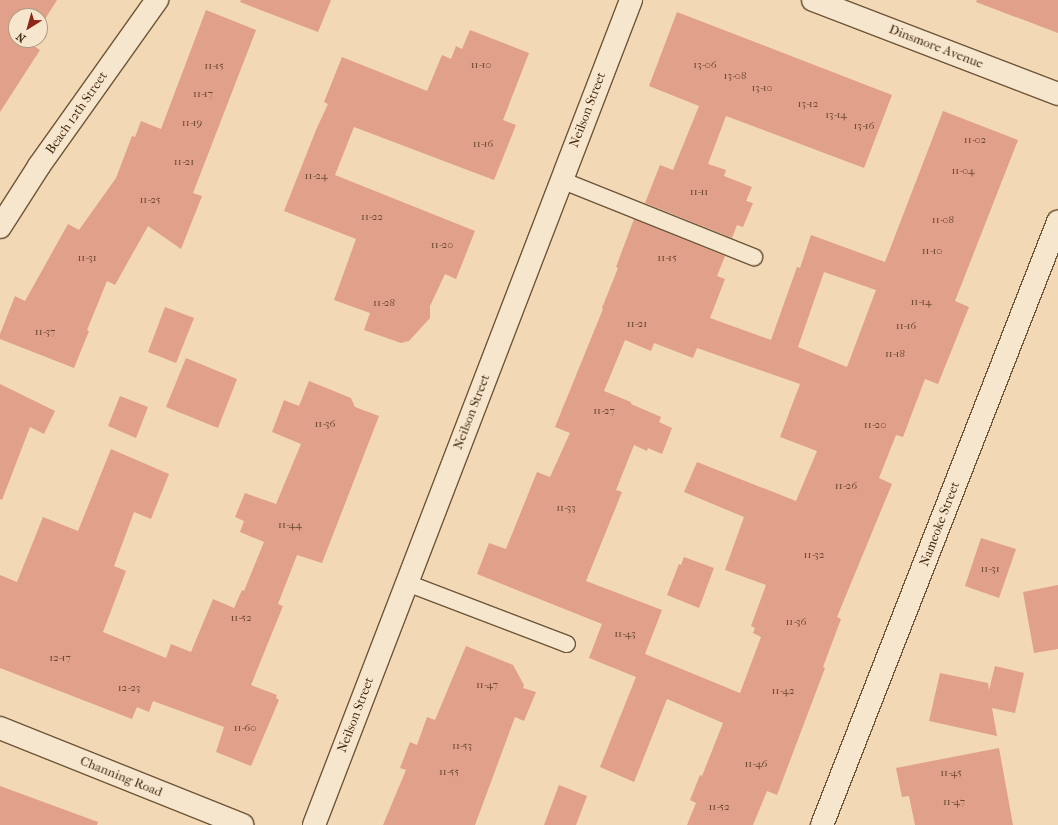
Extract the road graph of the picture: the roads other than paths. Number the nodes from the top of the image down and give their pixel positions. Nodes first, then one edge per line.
1 (157, 0) edge
2 (631, 0) edge
3 (813, 0) edge
4 (1058, 94) edge
5 (561, 180) junction
6 (1058, 222) edge
7 (0, 228) edge
8 (754, 257) dead end
9 (407, 583) junction
10 (567, 644) dead end
11 (0, 728) edge
12 (242, 825) edge
13 (314, 825) edge
14 (822, 825) edge

1 - 7 street, Beach 12th Street
2 - 5 street, Neilson Street
3 - 4 street, Dinsmore Avenue
5 - 8 lane
5 - 9 street, Neilson Street
6 - 14 street, Nameoke Street
9 - 10 lane
9 - 13 street, Neilson Street
11 - 12 street, Channing Road

